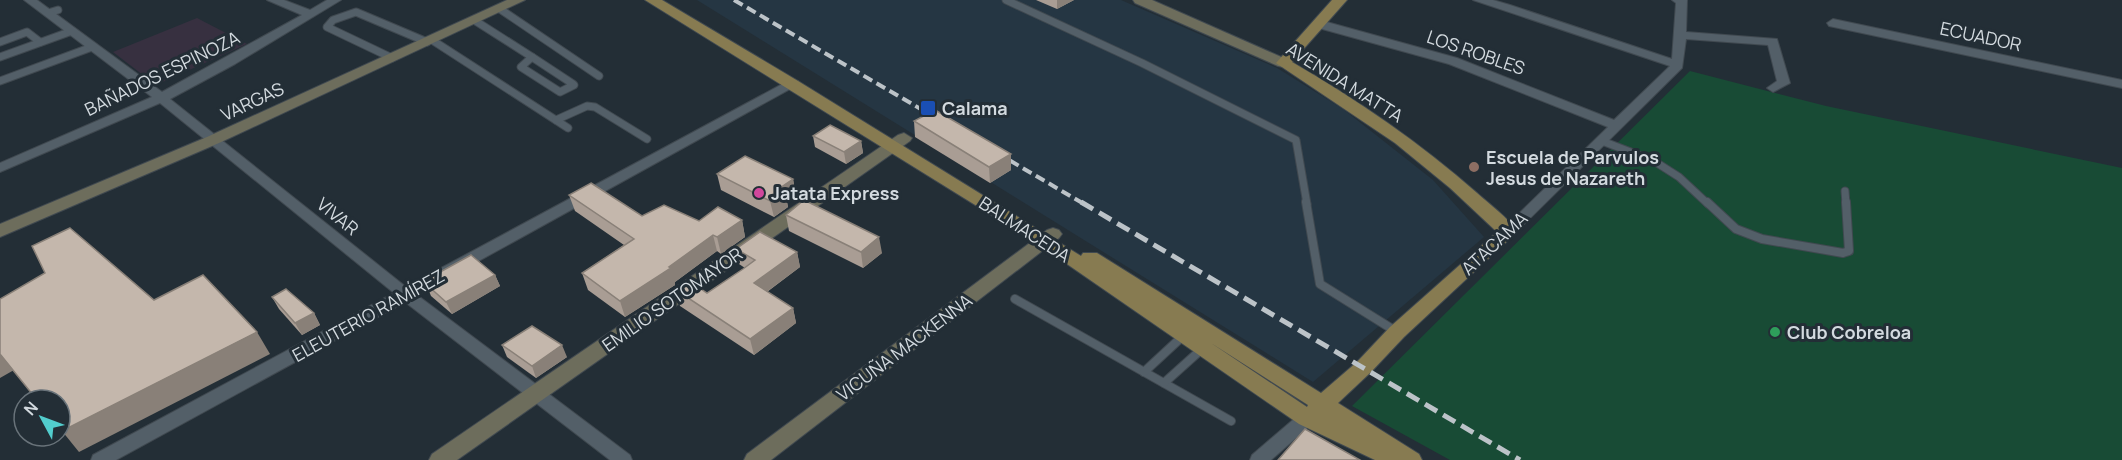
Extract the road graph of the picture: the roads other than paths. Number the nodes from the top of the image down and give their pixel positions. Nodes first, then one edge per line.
1 (30, 0) edge
2 (273, 0) edge
3 (335, 0) edge
4 (652, 0) edge
5 (674, 0) edge
6 (1006, 0) edge
7 (1140, 0) edge
8 (1340, 0) edge
9 (1479, 0) edge
10 (1680, 1) edge
11 (509, 3) edge
12 (311, 14) junction
13 (474, 20) junction
14 (1833, 23) dead end
15 (1319, 24) junction
16 (72, 32) junction
17 (1680, 35) junction
18 (429, 41) junction
19 (0, 42) edge
20 (40, 42) junction
21 (92, 47) junction
22 (0, 57) edge
23 (532, 57) junction
24 (392, 58) junction
25 (1283, 63) junction
26 (1678, 65) junction
27 (599, 76) dead end
28 (0, 81) edge
29 (793, 84) junction
30 (2122, 84) edge
31 (1773, 88) dead end
32 (161, 98) junction
33 (556, 120) junction
34 (1618, 126) junction
35 (568, 128) dead end
36 (647, 139) dead end
37 (213, 140) junction
38 (1602, 141) junction
39 (899, 142) junction
40 (0, 168) edge
41 (1845, 191) dead end
42 (0, 231) edge
43 (1508, 232) junction
44 (1048, 237) junction
45 (405, 294) junction
46 (1015, 299) dead end
47 (1397, 332) junction
48 (1184, 335) junction
49 (1203, 348) junction
50 (1144, 372) junction
51 (1164, 383) junction
52 (537, 393) junction
53 (1315, 411) junction
54 (1232, 421) dead end
55 (100, 460) edge
56 (440, 460) edge
57 (623, 460) edge
58 (754, 460) edge
59 (1259, 460) edge
60 (1396, 460) edge
61 (1411, 460) edge

1 - 16 street, VIVAR
2 - 12 street
3 - 12 street, BAÑADOS ESPINOZA
4 - 29 main road, BALMACEDA
5 - 39 main road, BALMACEDA
6 - 47 lane
7 - 25 street, AVENIDA MATTA
8 - 15 main road
9 - 26 street
10 - 17 street
11 - 13 street, VARGAS
11 - 27 lane
12 - 32 street, BAÑADOS ESPINOZA
13 - 18 street, VARGAS
13 - 23 lane
14 - 30 street, ECUADOR
15 - 25 main road
15 - 34 street, LOS ROBLES
16 - 20 lane
16 - 21 street, VIVAR
17 - 26 street
17 - 31 street
18 - 24 street, VARGAS
18 - 24 lane
18 - 33 lane
19 - 20 lane
20 - 22 lane
21 - 28 lane
21 - 32 street, VIVAR
23 - 23 lane
24 - 37 street, VARGAS
25 - 43 main road, AVENIDA MATTA
26 - 34 street, ATACAMA
29 - 39 main road, BALMACEDA
29 - 45 street, ELEUTERIO RAMÍREZ
32 - 37 street, VIVAR
32 - 40 street, BAÑADOS ESPINOZA
33 - 35 lane
33 - 36 lane
34 - 38 street, ATACAMA
37 - 42 street, VARGAS
37 - 45 street, VIVAR
38 - 41 lane
38 - 43 street, ATACAMA
39 - 44 main road, BALMACEDA
39 - 52 street, EMILIO SOTOMAYOR
43 - 47 main road, ATACAMA
44 - 48 main road, BALMACEDA
44 - 53 main road, BALMACEDA
44 - 58 street, VICUÑA MACKENNA
45 - 52 street, VIVAR
45 - 55 street, ELEUTERIO RAMÍREZ
46 - 50 lane
47 - 53 main road, ATACAMA
48 - 49 main road, BALMACEDA
48 - 50 lane
49 - 51 lane
49 - 53 main road, BALMACEDA
50 - 51 lane
51 - 54 lane
52 - 56 street, EMILIO SOTOMAYOR
52 - 57 street, VIVAR
53 - 59 street, ATACAMA
53 - 60 main road, BALMACEDA
53 - 61 main road, BALMACEDA

